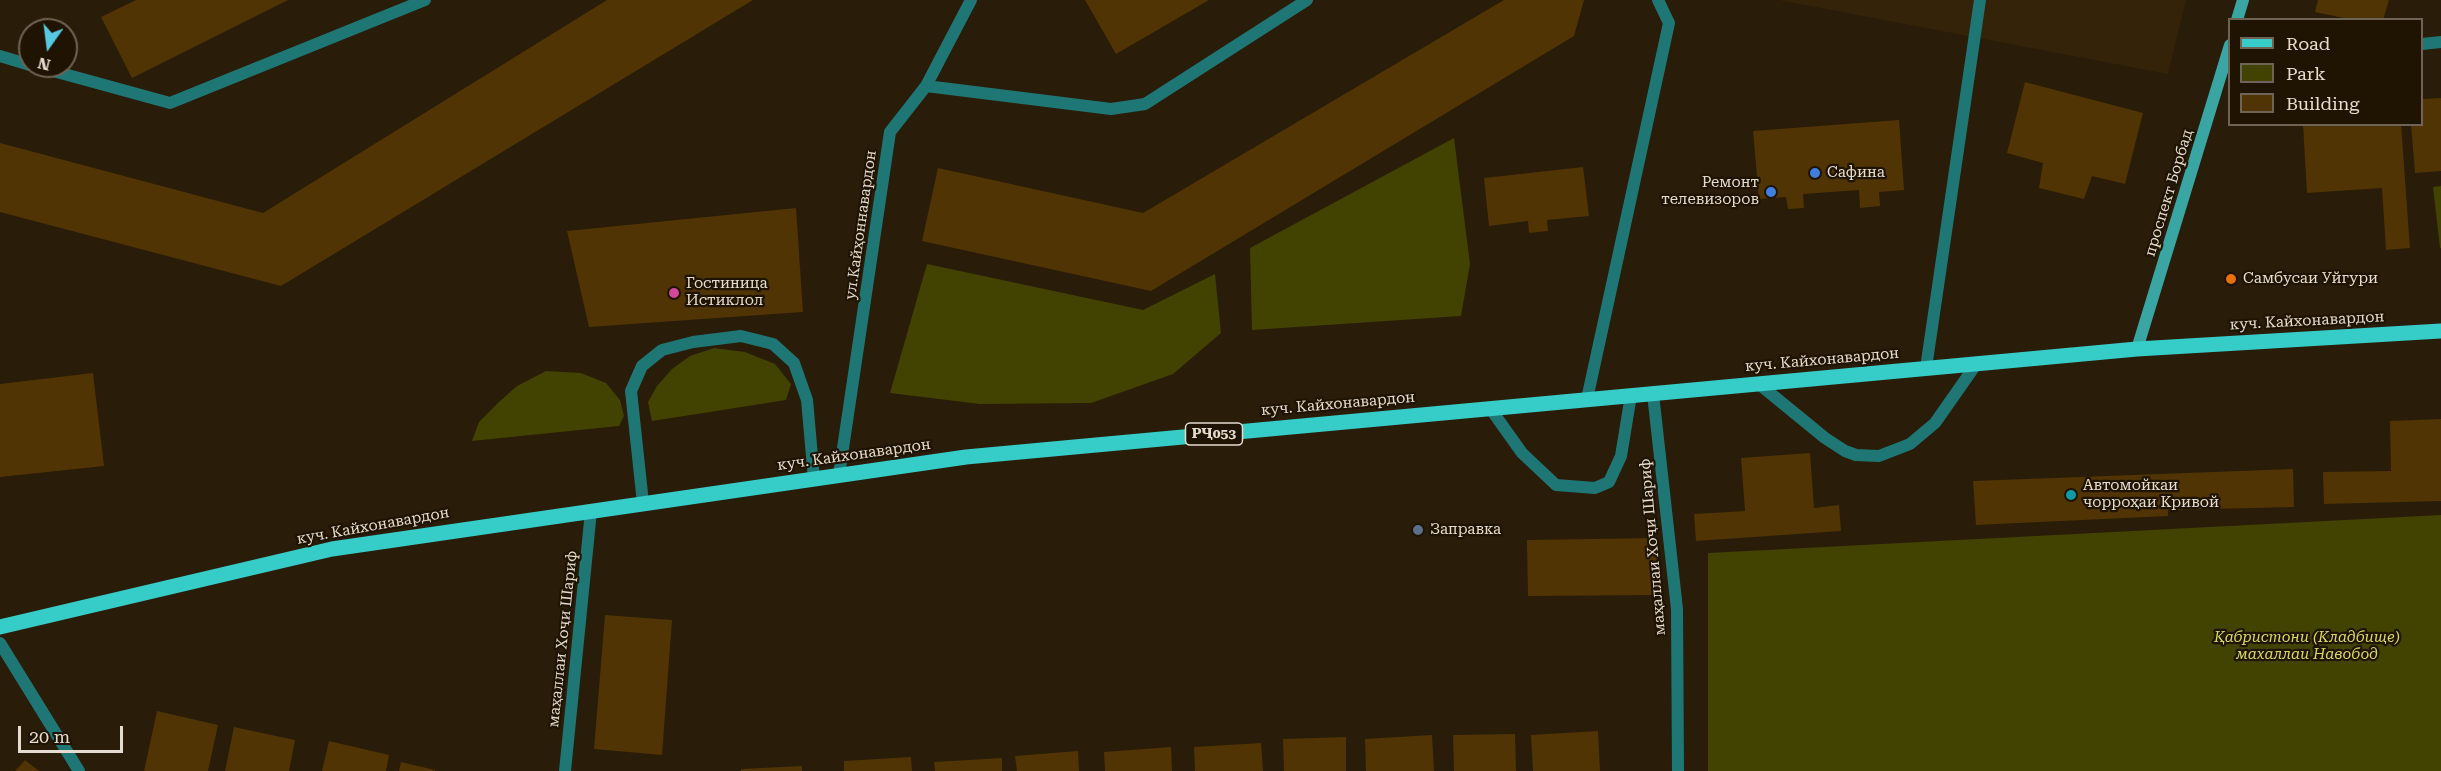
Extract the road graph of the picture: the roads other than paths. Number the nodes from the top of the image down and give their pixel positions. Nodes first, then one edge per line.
1 (425, 0) edge
2 (970, 0) edge
3 (1307, 0) edge
4 (1658, 0) edge
5 (1980, 0) edge
6 (2243, 0) edge
7 (2238, 18) edge
8 (2441, 42) edge
9 (2423, 44) edge
10 (0, 56) edge
11 (2228, 58) edge
12 (18, 61) edge
13 (78, 78) edge
14 (926, 86) junction
15 (2441, 332) edge
16 (2138, 349) junction
17 (1977, 363) junction
18 (1926, 368) junction
19 (1759, 384) junction
20 (1653, 394) junction
21 (1631, 395) junction
22 (1587, 399) junction
23 (1490, 408) junction
24 (839, 475) junction
25 (814, 479) junction
26 (643, 503) junction
27 (591, 511) junction
28 (0, 627) edge
29 (0, 643) edge
30 (79, 771) edge
31 (565, 771) edge
32 (1678, 771) edge

1 - 13 street
2 - 14 street, ул.Кайҳоннавардон
3 - 14 street
4 - 22 street
5 - 18 street
6 - 7 street
8 - 9 street
10 - 12 street
11 - 16 street, проспект Борбад
14 - 24 street, ул.Кайҳоннавардон
15 - 16 main road, куч. Кайхонавардон / РҶ053
16 - 17 main road, куч. Кайхонавардон / РҶ053
17 - 18 main road, куч. Кайхонавардон / РҶ053
17 - 19 street
18 - 19 main road, куч. Кайхонавардон / РҶ053
19 - 20 main road, куч. Кайхонавардон / РҶ053
20 - 21 main road, куч. Кайхонавардон / РҶ053
20 - 32 street, маҳаллаи Хоҷи Шариф
21 - 22 main road, куч. Кайхонавардон / РҶ053
21 - 23 street
22 - 23 main road, куч. Кайхонавардон / РҶ053
23 - 24 main road, куч. Кайхонавардон / РҶ053
24 - 25 main road, куч. Кайхонавардон / РҶ053
25 - 26 main road, куч. Кайхонавардон / РҶ053
25 - 26 street
26 - 27 main road, куч. Кайхонавардон / РҶ053
27 - 28 main road, куч. Кайхонавардон / РҶ053
27 - 31 street, маҳаллаи Хоҷи Шариф
29 - 30 street

